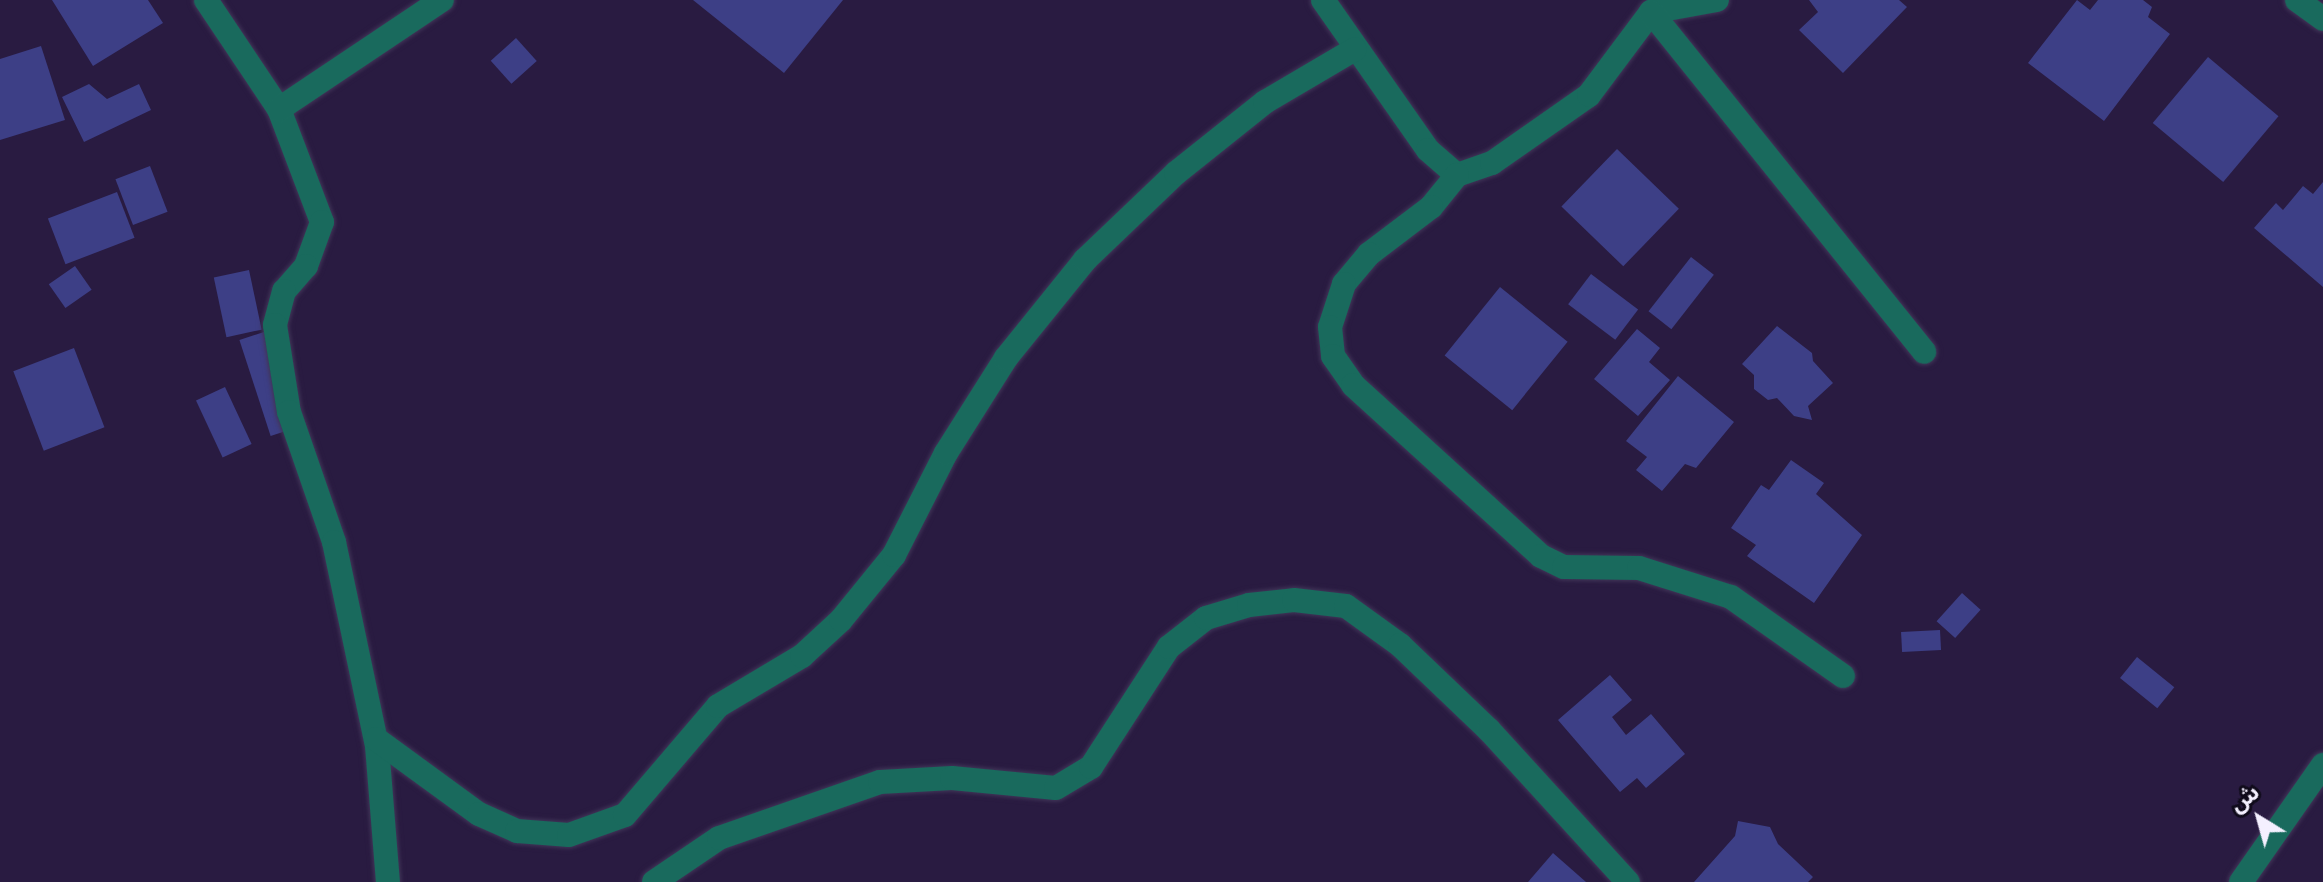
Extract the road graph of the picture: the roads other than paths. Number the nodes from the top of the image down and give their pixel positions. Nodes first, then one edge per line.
1 (206, 0) edge
2 (442, 0) edge
3 (1323, 0) edge
4 (1717, 0) edge
5 (2297, 0) edge
6 (1651, 12) junction
7 (2323, 19) edge
8 (1355, 49) junction
9 (279, 109) junction
10 (1457, 175) junction
11 (1924, 352) dead end
12 (1843, 676) dead end
13 (376, 739) junction
14 (2323, 765) edge
15 (388, 882) edge
16 (654, 882) edge
17 (1628, 882) edge
18 (2241, 882) edge

1 - 9 street
2 - 9 street
3 - 8 street
4 - 6 street
5 - 7 street
6 - 10 street
6 - 11 street
8 - 10 street
8 - 13 street
9 - 13 street
10 - 12 street
13 - 15 street
14 - 18 street
16 - 17 street

